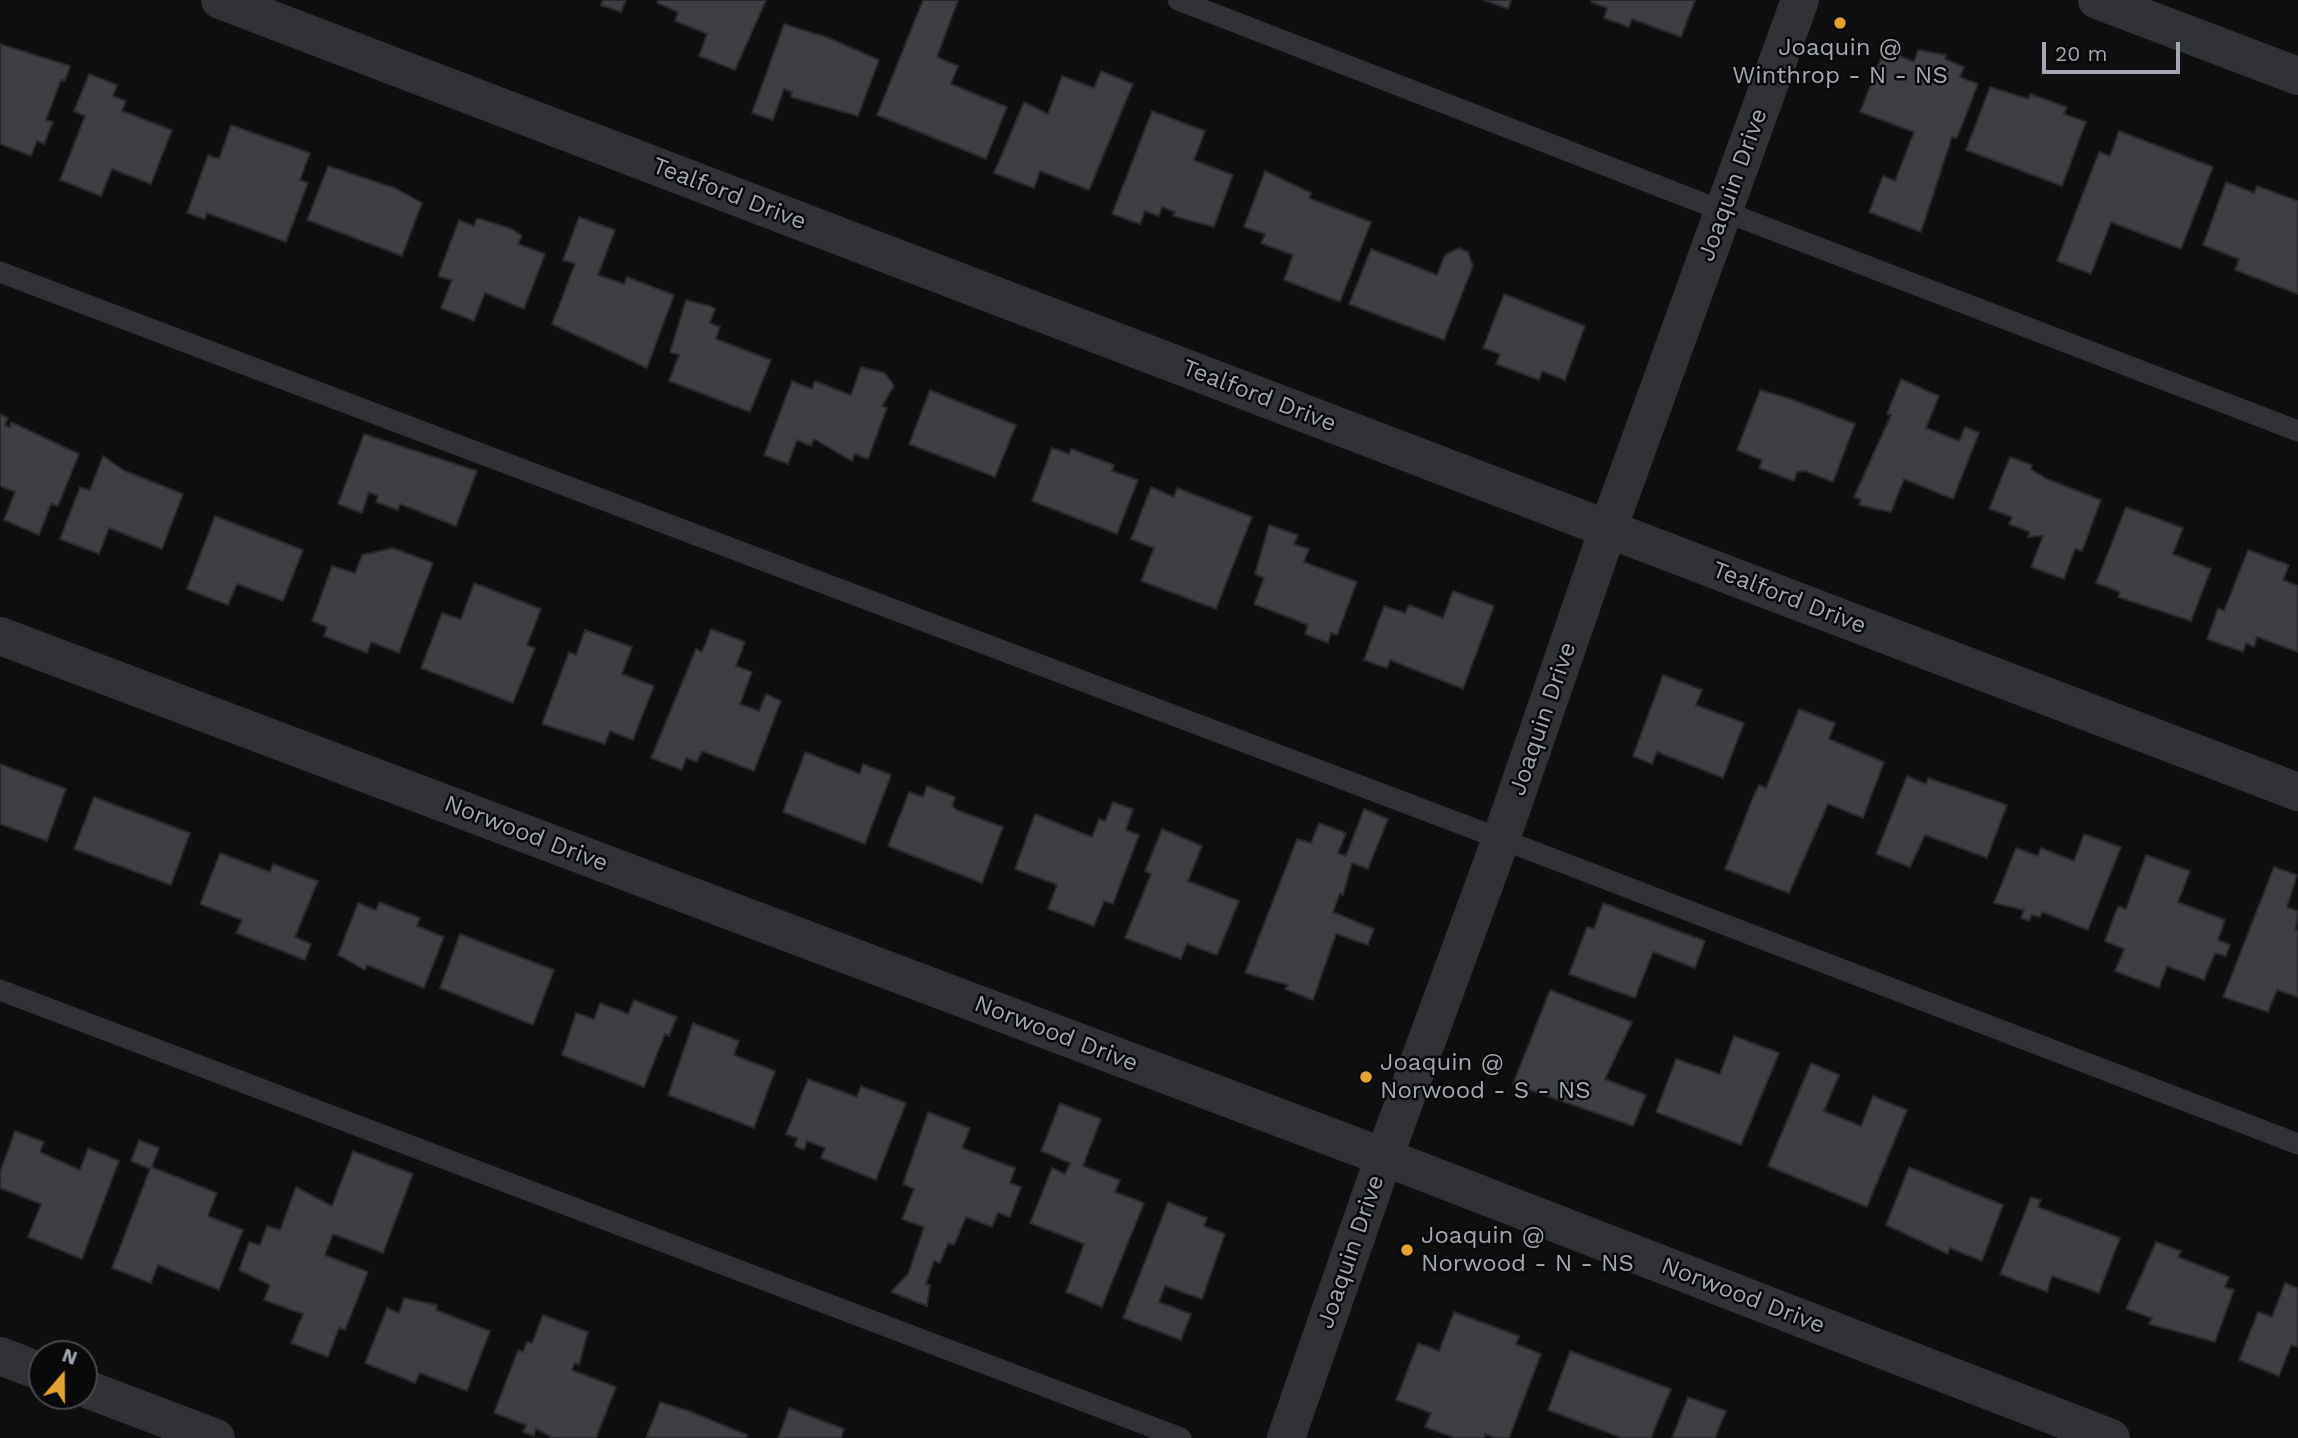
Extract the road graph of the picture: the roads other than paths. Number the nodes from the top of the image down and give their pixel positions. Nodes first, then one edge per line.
1 (219, 0) edge
2 (1178, 0) edge
3 (1800, 0) edge
4 (2097, 0) edge
5 (2298, 76) edge
6 (1723, 211) junction
7 (0, 272) edge
8 (2298, 431) edge
9 (1608, 529) junction
10 (0, 636) edge
11 (2298, 792) edge
12 (1502, 839) junction
13 (0, 990) edge
14 (2298, 1144) edge
15 (1384, 1157) junction
16 (0, 1356) edge
17 (28, 1367) edge
18 (98, 1393) edge
19 (216, 1438) edge
20 (1181, 1438) edge
21 (1286, 1438) edge
22 (2111, 1438) edge

1 - 9 street, Tealford Drive
2 - 6 lane
3 - 6 street, Joaquin Drive
4 - 5 street
6 - 8 lane
6 - 9 street, Joaquin Drive
7 - 12 lane
9 - 11 street, Tealford Drive
9 - 12 street, Joaquin Drive
10 - 15 street, Norwood Drive
12 - 14 lane
12 - 15 street, Joaquin Drive
13 - 20 lane
15 - 21 street, Joaquin Drive
15 - 22 street, Norwood Drive
16 - 17 street
18 - 19 street

